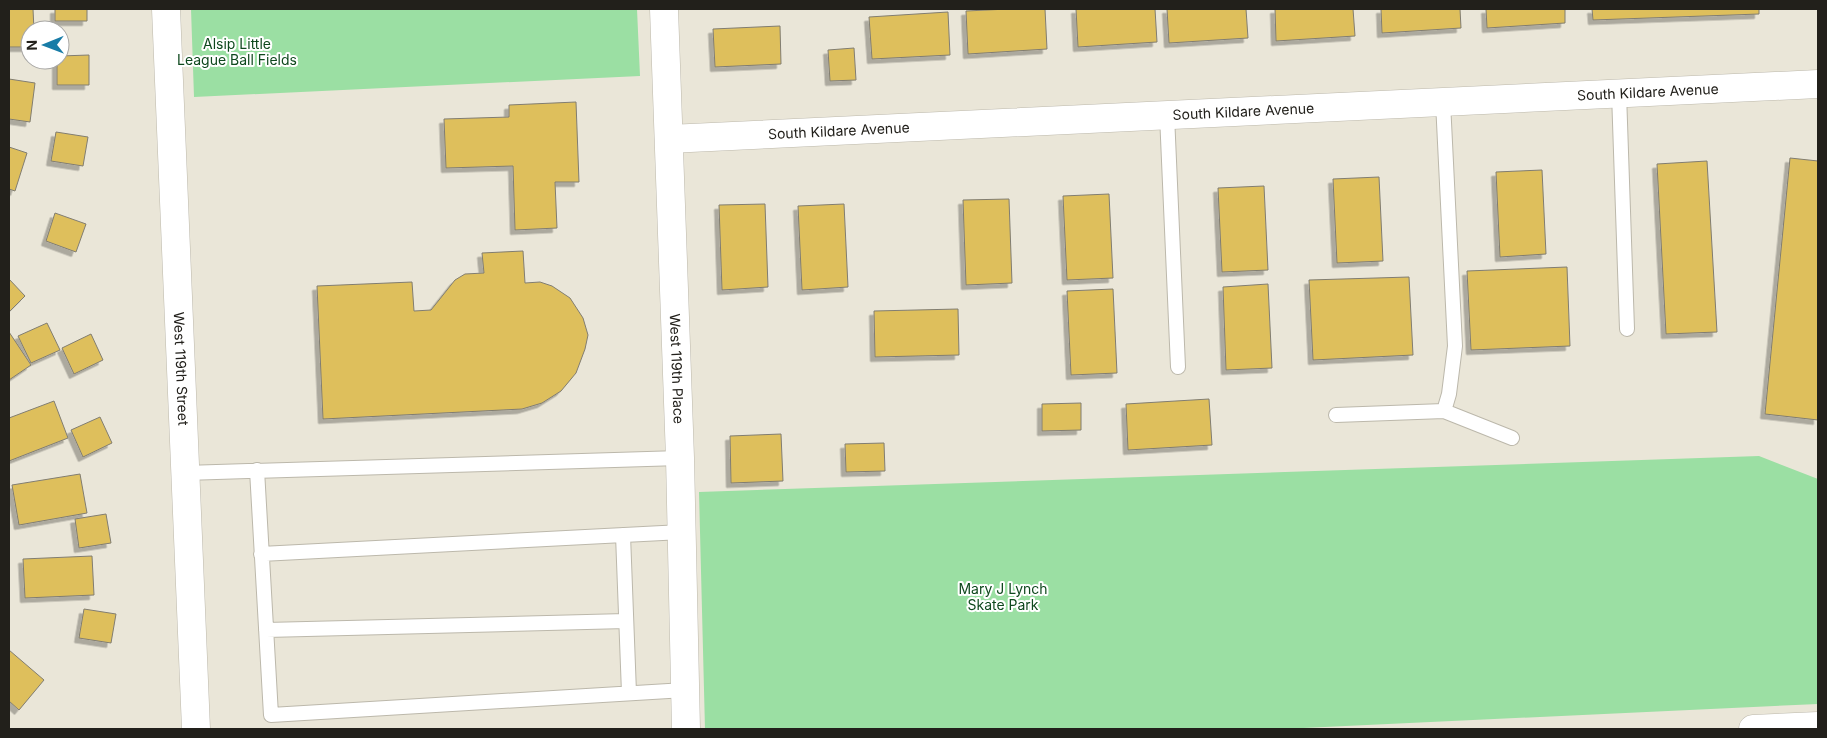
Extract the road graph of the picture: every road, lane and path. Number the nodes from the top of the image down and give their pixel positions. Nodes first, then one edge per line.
1 (166, 9) edge
2 (664, 9) edge
3 (1818, 84) edge
4 (1619, 93) junction
5 (1442, 102) junction
6 (1167, 115) junction
7 (669, 139) junction
8 (1627, 329) dead end
9 (1178, 367) dead end
10 (1444, 411) junction
11 (1336, 415) dead end
12 (1512, 438) dead end
13 (680, 458) junction
14 (257, 470) junction
15 (185, 473) junction
16 (682, 532) junction
17 (623, 535) junction
18 (261, 554) junction
19 (626, 621) junction
20 (266, 630) junction
21 (685, 690) junction
22 (629, 693) junction
23 (1818, 726) edge
24 (196, 729) edge
25 (686, 729) edge
26 (1753, 729) edge

1 - 15 street, West 119th Street
2 - 7 street, West 119th Place
3 - 4 street, South Kildare Avenue
4 - 5 street, South Kildare Avenue
4 - 8 lane
5 - 6 street, South Kildare Avenue
5 - 10 lane
6 - 7 street, South Kildare Avenue
6 - 9 lane
7 - 13 street, West 119th Place
10 - 11 lane
10 - 12 lane
13 - 14 lane
13 - 16 street, West 119th Place
14 - 15 lane
14 - 18 lane
15 - 24 street, West 119th Street
16 - 17 lane
16 - 21 street, West 119th Place
17 - 18 lane
17 - 19 lane
18 - 20 lane
19 - 20 lane
19 - 22 lane
20 - 22 lane
21 - 22 lane
21 - 25 street, West 119th Place
23 - 26 street

